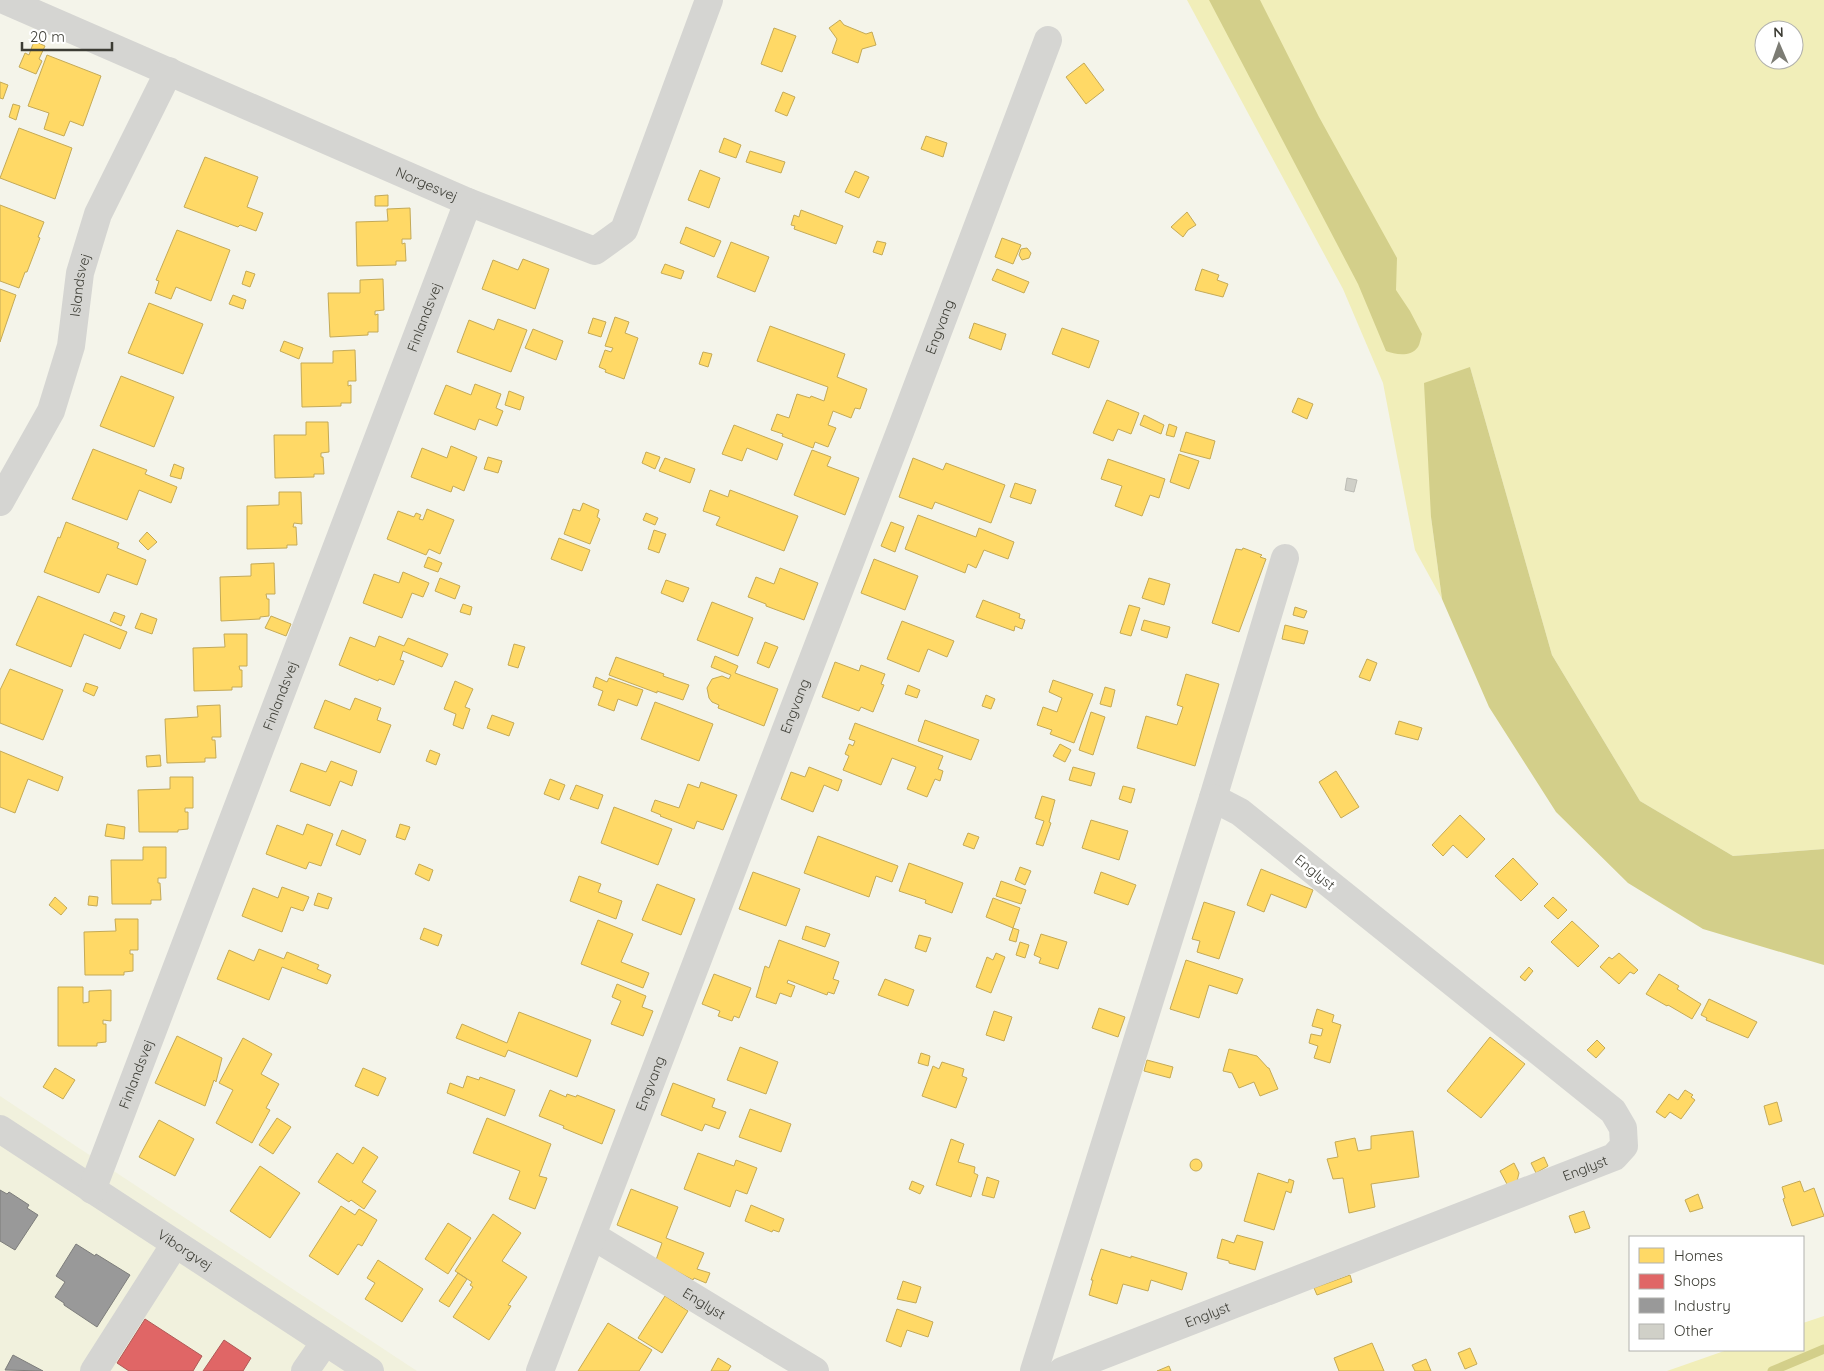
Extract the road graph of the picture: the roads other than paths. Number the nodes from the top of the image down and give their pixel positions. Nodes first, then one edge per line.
1 (4, 0) edge
2 (709, 0) edge
3 (1048, 40) dead end
4 (169, 71) junction
5 (468, 202) junction
6 (0, 502) edge
7 (1285, 558) dead end
8 (1213, 798) junction
9 (0, 1128) edge
10 (92, 1190) junction
11 (593, 1236) junction
12 (174, 1244) junction
13 (325, 1342) junction
14 (94, 1371) edge
15 (305, 1371) edge
16 (370, 1371) edge
17 (540, 1371) edge
18 (815, 1371) edge
19 (1034, 1371) edge
20 (1062, 1371) edge

1 - 4 street, Norgesvej
2 - 5 street, Norgesvej
3 - 11 street, Engvang
4 - 5 street, Norgesvej
4 - 6 street, Islandsvej
5 - 10 street, Finlandsvej
7 - 8 street
8 - 19 street
8 - 20 street, Englyst
9 - 10 street, Viborgvej
10 - 12 street, Viborgvej
11 - 17 street, Engvang
11 - 18 street, Englyst
12 - 13 street, Viborgvej
12 - 14 street
13 - 15 street
13 - 16 street, Viborgvej

